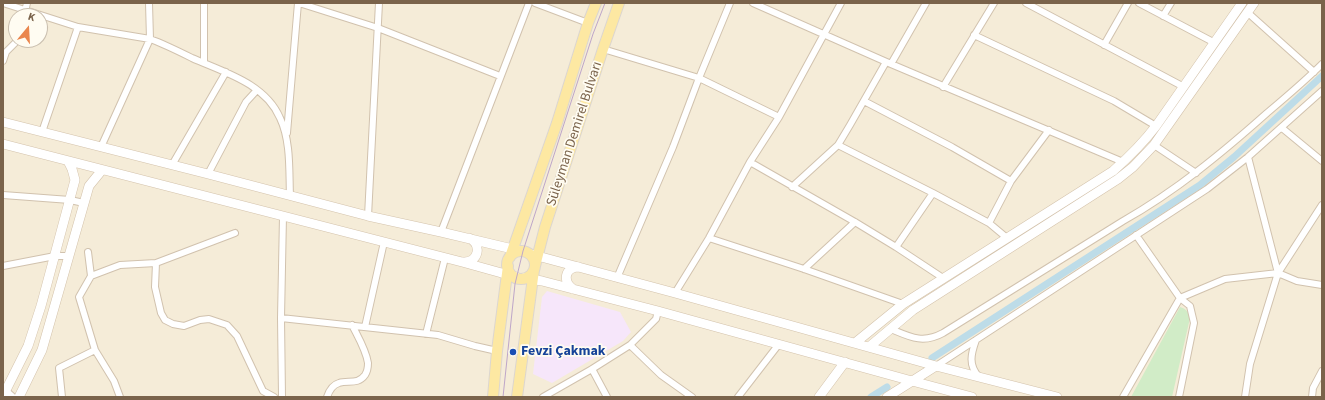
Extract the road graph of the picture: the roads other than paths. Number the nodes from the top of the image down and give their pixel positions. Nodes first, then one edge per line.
1 (3, 3) edge
2 (148, 3) edge
3 (204, 3) edge
4 (298, 3) edge
5 (380, 3) edge
6 (529, 3) edge
7 (535, 3) edge
8 (596, 3) edge
9 (619, 3) edge
10 (730, 3) edge
11 (753, 3) edge
12 (840, 3) edge
13 (926, 3) edge
14 (994, 3) edge
15 (1026, 3) edge
16 (1128, 3) edge
17 (1138, 3) edge
18 (1171, 3) edge
19 (1242, 3) edge
20 (1254, 3) edge
21 (19, 8) edge
22 (1248, 12) junction
23 (1163, 16) junction
24 (48, 17) edge
25 (588, 23) junction
26 (78, 27) junction
27 (378, 28) junction
28 (823, 35) junction
29 (974, 36) junction
30 (150, 39) junction
31 (1215, 43) junction
32 (1104, 45) junction
33 (10, 48) edge
34 (603, 48) junction
35 (3, 61) edge
36 (204, 62) junction
37 (888, 63) junction
38 (1322, 64) edge
39 (226, 72) junction
40 (1314, 72) junction
41 (500, 76) junction
42 (699, 78) junction
43 (943, 87) junction
44 (1184, 87) junction
45 (257, 90) junction
46 (1322, 91) edge
47 (864, 101) junction
48 (779, 117) junction
49 (3, 122) edge
50 (1156, 126) junction
51 (1282, 128) junction
52 (1050, 130) junction
53 (42, 132) junction
54 (287, 137) junction
55 (3, 144) edge
56 (838, 145) junction
57 (1154, 145) junction
58 (101, 147) junction
59 (1248, 157) junction
60 (68, 161) junction
61 (1322, 161) edge
62 (750, 162) junction
63 (1124, 162) junction
64 (172, 165) junction
65 (102, 170) junction
66 (1196, 173) junction
67 (208, 174) junction
68 (1011, 181) junction
69 (792, 187) junction
70 (934, 193) junction
71 (3, 195) edge
72 (290, 196) junction
73 (70, 200) junction
74 (84, 203) junction
75 (1322, 205) edge
76 (283, 216) junction
77 (368, 216) junction
78 (854, 222) junction
79 (990, 223) junction
80 (441, 232) junction
81 (235, 233) dead end
82 (1136, 235) junction
83 (467, 238) junction
84 (709, 238) junction
85 (1007, 238) junction
86 (384, 242) junction
87 (896, 247) junction
88 (88, 252) dead end
89 (55, 256) junction
90 (69, 256) junction
91 (445, 258) junction
92 (462, 262) junction
93 (156, 263) junction
94 (522, 265) junction
95 (3, 266) edge
96 (580, 267) junction
97 (804, 269) junction
98 (1278, 273) junction
99 (92, 276) junction
100 (617, 278) junction
101 (943, 278) junction
102 (1322, 285) edge
103 (573, 289) junction
104 (674, 293) junction
105 (1180, 298) junction
106 (903, 304) junction
107 (658, 311) junction
108 (281, 318) junction
109 (352, 325) junction
110 (365, 327) junction
111 (891, 329) junction
112 (426, 334) junction
113 (976, 340) junction
114 (855, 343) junction
115 (779, 344) junction
116 (630, 345) junction
117 (869, 347) junction
118 (95, 350) junction
119 (497, 351) junction
120 (845, 362) junction
121 (936, 366) junction
122 (592, 369) junction
123 (1322, 371) edge
124 (979, 377) junction
125 (912, 381) junction
126 (6, 393) edge
127 (546, 396) edge
128 (19, 397) edge
129 (62, 397) edge
130 (120, 397) edge
131 (274, 397) edge
132 (282, 397) edge
133 (327, 397) edge
134 (493, 397) edge
135 (517, 397) edge
136 (607, 397) edge
137 (692, 397) edge
138 (738, 397) edge
139 (819, 397) edge
140 (887, 397) edge
141 (972, 397) edge
142 (1057, 397) edge
143 (1124, 397) edge
144 (1179, 397) edge
145 (1245, 397) edge
146 (1312, 397) edge

1 - 21 street
2 - 30 street
3 - 36 street
4 - 27 street
4 - 54 street
5 - 27 street
6 - 41 street
7 - 25 street
8 - 25 main road, Süleyman Demirel Bulvarı
9 - 34 main road, Süleyman Demirel Bulvarı
10 - 42 street
11 - 28 street
12 - 28 street
13 - 37 street
14 - 29 street
15 - 32 street
16 - 32 street
17 - 23 street
18 - 23 street
19 - 31 main road
20 - 22 main road
22 - 40 street
22 - 57 main road
23 - 31 street
24 - 26 street
25 - 94 main road, Süleyman Demirel Bulvarı
26 - 30 street
26 - 53 street
27 - 41 street
27 - 77 street
28 - 37 street
28 - 48 street
29 - 43 street
29 - 50 street
30 - 36 street
30 - 58 street
31 - 44 main road
32 - 44 street
33 - 35 street
34 - 42 street
34 - 94 main road, Süleyman Demirel Bulvarı
36 - 39 street
37 - 43 street
37 - 47 street
38 - 40 street
39 - 45 street
39 - 64 street
40 - 66 street
41 - 80 street
42 - 48 street
42 - 100 street
43 - 52 street
44 - 50 main road
45 - 54 street
45 - 67 street
46 - 51 street
47 - 56 street
47 - 68 street
48 - 62 street
49 - 53 main road
50 - 63 main road
51 - 59 street
51 - 61 street
52 - 63 street
52 - 68 street
53 - 58 main road
54 - 72 street
55 - 60 main road
56 - 69 street
56 - 70 street
57 - 66 street
57 - 111 main road
58 - 64 main road
59 - 82 street
59 - 98 street
60 - 65 main road
60 - 73 main road
62 - 69 street
62 - 84 street
63 - 85 main road
64 - 67 main road
65 - 74 main road
65 - 76 main road
66 - 111 street
67 - 72 main road
68 - 79 street
69 - 78 street
70 - 79 street
70 - 87 street
71 - 73 street
72 - 77 main road
73 - 74 street
73 - 89 main road
74 - 90 main road
75 - 98 street
76 - 86 main road
76 - 108 street
77 - 80 main road
78 - 87 street
78 - 97 street
79 - 85 street
80 - 83 main road
81 - 93 street
82 - 105 street
82 - 113 street
83 - 92 main road
83 - 94 main road
84 - 97 street
84 - 104 street
85 - 101 main road
86 - 91 main road
86 - 110 street
87 - 101 street
88 - 99 street
89 - 90 street
89 - 95 street
89 - 126 main road
90 - 128 main road
91 - 92 main road
91 - 112 street
92 - 94 main road
93 - 99 street
93 - 131 street
94 - 96 main road
94 - 103 main road
94 - 119 main road, Süleyman Demirel Bulvarı
94 - 135 main road, Süleyman Demirel Bulvarı
96 - 100 main road
96 - 103 main road
97 - 106 street
98 - 102 street
98 - 105 street
98 - 145 street
99 - 118 street
100 - 104 main road
101 - 106 main road
103 - 107 main road
104 - 114 main road
105 - 143 street
105 - 144 street
106 - 114 main road
107 - 115 main road
107 - 116 street
108 - 109 street
108 - 132 street
109 - 110 street
109 - 133 street
110 - 112 street
111 - 117 main road
112 - 119 street
113 - 121 street
113 - 124 street
114 - 117 main road
115 - 120 main road
115 - 138 street
116 - 122 street
116 - 137 street
117 - 121 main road
118 - 129 street
118 - 130 street
119 - 134 main road, Süleyman Demirel Bulvarı
120 - 125 main road
120 - 139 main road
121 - 124 main road
121 - 125 main road
122 - 127 street
122 - 136 street
123 - 146 street
124 - 142 main road
125 - 140 main road
125 - 141 main road

